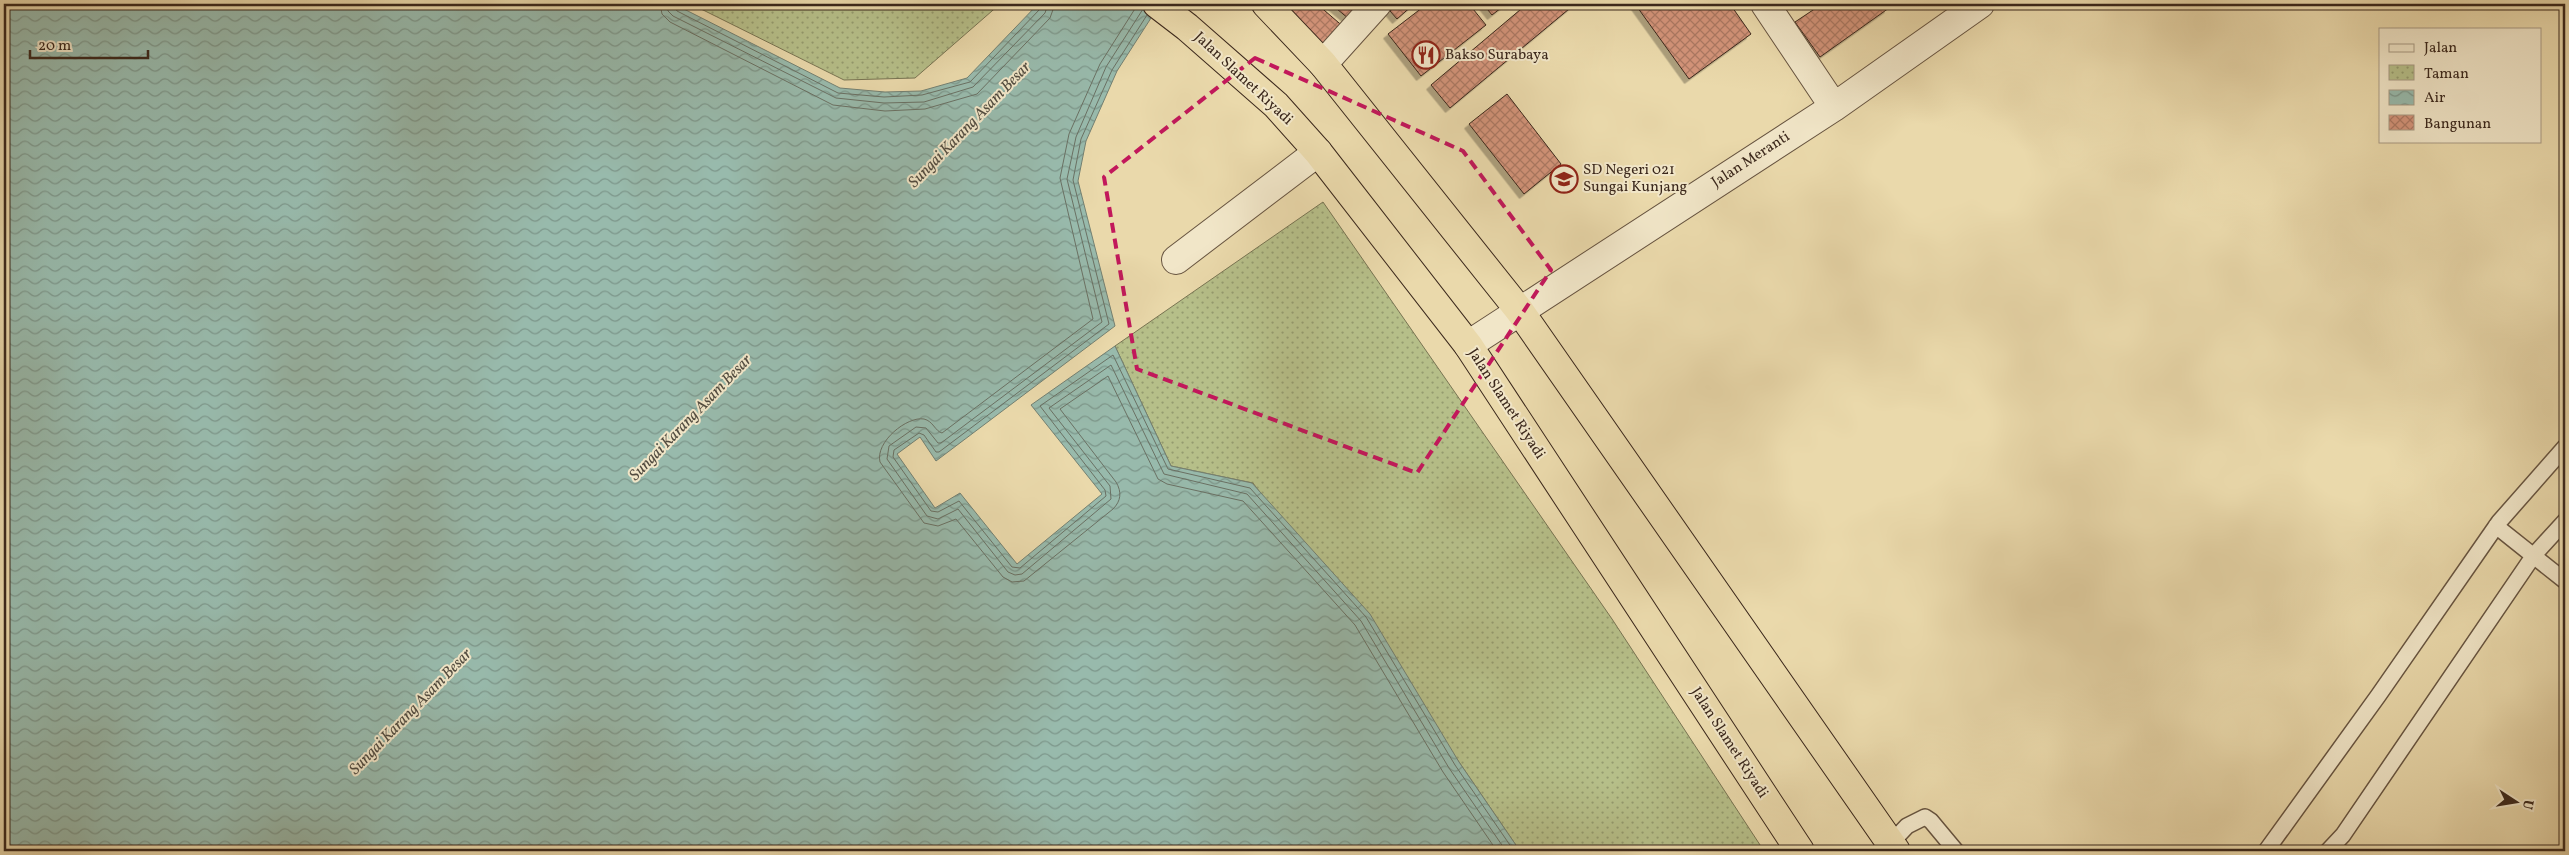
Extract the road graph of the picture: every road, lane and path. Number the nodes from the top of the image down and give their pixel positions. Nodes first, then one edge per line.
1 (1157, 4) edge
2 (1266, 4) edge
3 (1377, 4) edge
4 (1765, 4) edge
5 (1980, 4) edge
6 (1323, 64) junction
7 (1834, 106) junction
8 (1318, 152) junction
9 (1176, 260) dead end
10 (1519, 310) junction
11 (1468, 345) junction
12 (2565, 447) edge
13 (2565, 521) edge
14 (2496, 526) junction
15 (2534, 555) junction
16 (2565, 581) edge
17 (1893, 847) edge
18 (1800, 851) edge
19 (1956, 851) edge
20 (2266, 851) edge
21 (2328, 851) edge

1 - 8 highway, Jalan Slamet Riyadi
2 - 6 highway
3 - 6 street
4 - 7 street
5 - 7 street, Jalan Meranti
6 - 10 highway
7 - 10 street, Jalan Meranti
8 - 9 street
8 - 11 highway, Jalan Slamet Riyadi
10 - 11 street, Jalan Meranti
10 - 17 highway
11 - 18 highway, Jalan Slamet Riyadi
12 - 14 lane
13 - 15 lane
14 - 15 lane
14 - 20 lane
15 - 16 lane
15 - 21 lane
17 - 19 lane

